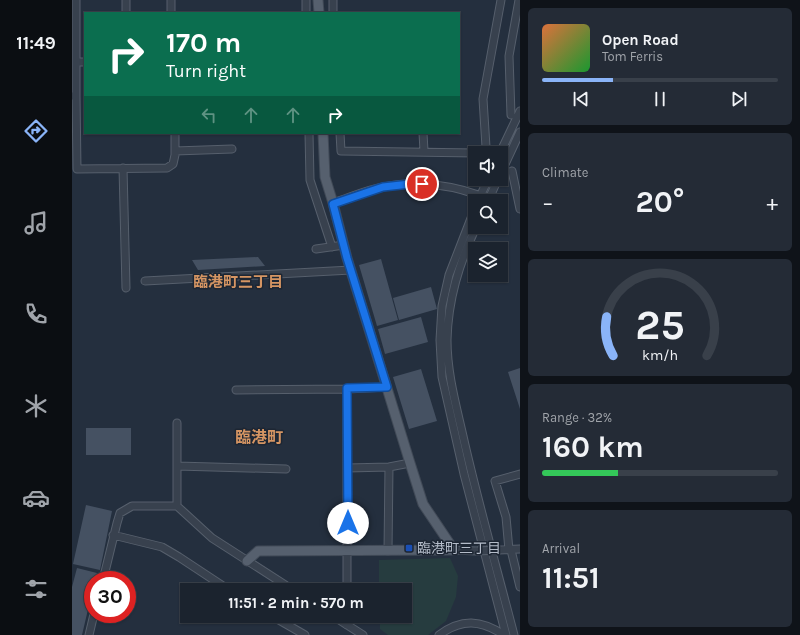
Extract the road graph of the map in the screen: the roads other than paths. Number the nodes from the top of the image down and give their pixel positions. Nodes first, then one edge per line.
1 (76, 0) edge
2 (126, 0) edge
3 (171, 0) edge
4 (306, 0) edge
5 (318, 0) edge
6 (333, 0) edge
7 (501, 0) edge
8 (519, 0) edge
9 (126, 12) edge
10 (171, 12) edge
11 (306, 12) edge
12 (319, 12) edge
13 (333, 12) edge
14 (76, 62) junction
15 (84, 62) edge
16 (74, 96) edge
17 (520, 111) edge
18 (511, 116) dead end
19 (520, 132) edge
20 (175, 134) edge
21 (309, 134) edge
22 (323, 134) edge
23 (340, 134) edge
24 (423, 134) edge
25 (486, 146) edge
26 (503, 146) edge
27 (232, 149) dead end
28 (175, 151) junction
29 (424, 151) junction
30 (468, 153) edge
31 (74, 154) edge
32 (508, 157) edge
33 (123, 168) junction
34 (512, 171) dead end
35 (518, 188) edge
36 (468, 194) edge
37 (333, 204) junction
38 (520, 209) edge
39 (468, 226) edge
40 (473, 234) edge
41 (344, 245) junction
42 (332, 246) junction
43 (316, 249) dead end
44 (351, 270) junction
45 (145, 281) dead end
46 (126, 288) dead end
47 (387, 387) junction
48 (347, 388) junction
49 (236, 390) dead end
50 (177, 423) dead end
51 (410, 463) junction
52 (177, 466) junction
53 (389, 467) junction
54 (348, 468) junction
55 (286, 469) dead end
56 (520, 474) edge
57 (177, 506) junction
58 (114, 536) junction
59 (520, 549) edge
60 (348, 550) junction
61 (454, 550) junction
62 (510, 550) junction
63 (388, 551) junction
64 (247, 561) junction
65 (105, 571) edge
66 (219, 583) edge
67 (282, 583) edge
68 (347, 583) edge
69 (520, 583) edge
70 (92, 623) edge
71 (284, 623) edge
72 (344, 623) edge
73 (347, 625) joint
74 (89, 635) edge
75 (305, 635) edge
76 (363, 635) edge
77 (439, 635) edge
78 (505, 635) edge
79 (514, 635) edge

1 - 14 street
2 - 9 street
3 - 10 street
4 - 11 street
5 - 12 main road
6 - 13 street
7 - 25 street
8 - 18 street
14 - 15 street
14 - 16 street
16 - 31 street
17 - 26 street
19 - 32 street
20 - 28 street
21 - 42 street
22 - 37 main road
23 - 29 street
24 - 29 street
27 - 28 street
28 - 33 street
29 - 30 street
31 - 33 street
33 - 46 street
34 - 35 street
35 - 38 street
36 - 37 street
37 - 41 main road
39 - 78 street
40 - 79 street
41 - 42 street
41 - 44 main road
42 - 43 street
44 - 45 street
44 - 47 main road
47 - 48 street
47 - 51 main road
48 - 49 street
48 - 54 street
50 - 52 street
51 - 53 street
51 - 61 main road
52 - 55 street
52 - 57 street
53 - 54 street
53 - 63 street
54 - 60 street
56 - 62 street
57 - 58 street
57 - 64 street
58 - 65 street
58 - 66 street
59 - 62 street
60 - 63 main road
60 - 64 main road
60 - 68 street
61 - 62 street, bridge
61 - 63 main road
62 - 69 street
64 - 67 street
70 - 74 street
71 - 75 street
72 - 73 street
73 - 76 street
77 - 78 street

